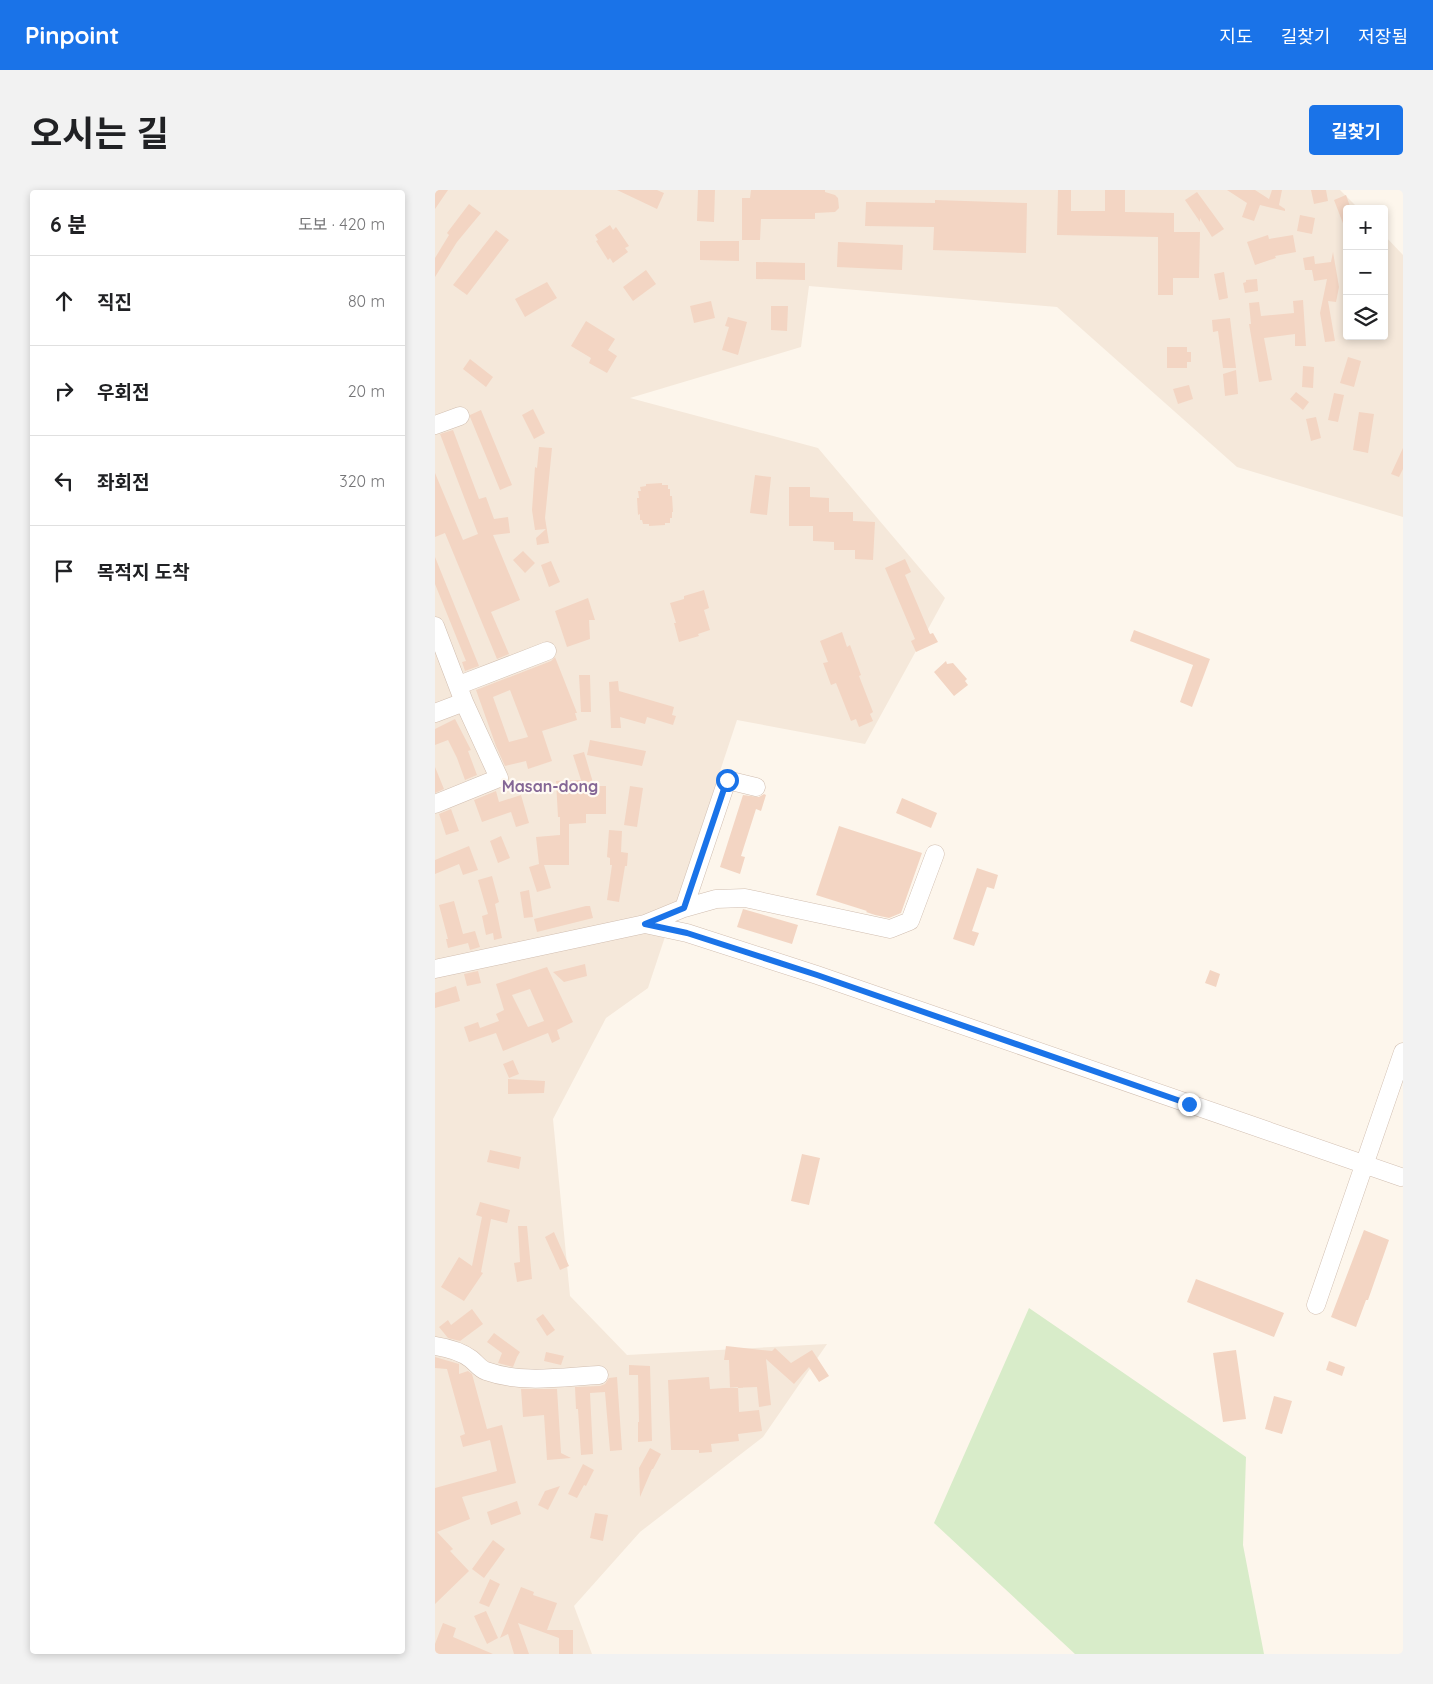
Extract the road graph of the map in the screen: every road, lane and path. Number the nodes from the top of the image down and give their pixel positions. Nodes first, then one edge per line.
1 (460, 416) dead end
2 (435, 425) edge
3 (435, 626) edge
4 (547, 651) dead end
5 (462, 693) junction
6 (435, 713) edge
7 (756, 787) dead end
8 (435, 804) edge
9 (935, 854) dead end
10 (684, 908) junction
11 (645, 924) junction
12 (435, 970) edge
13 (1403, 1052) edge
14 (1364, 1165) junction
15 (1401, 1177) dead end
16 (1316, 1305) dead end
17 (435, 1346) edge
18 (599, 1375) dead end

1 - 2 street
3 - 5 street
4 - 5 street
5 - 6 street
5 - 8 street
7 - 10 street
9 - 10 street
10 - 11 street
11 - 12 street
11 - 14 street
13 - 14 street
14 - 15 street
14 - 16 street
17 - 18 street

